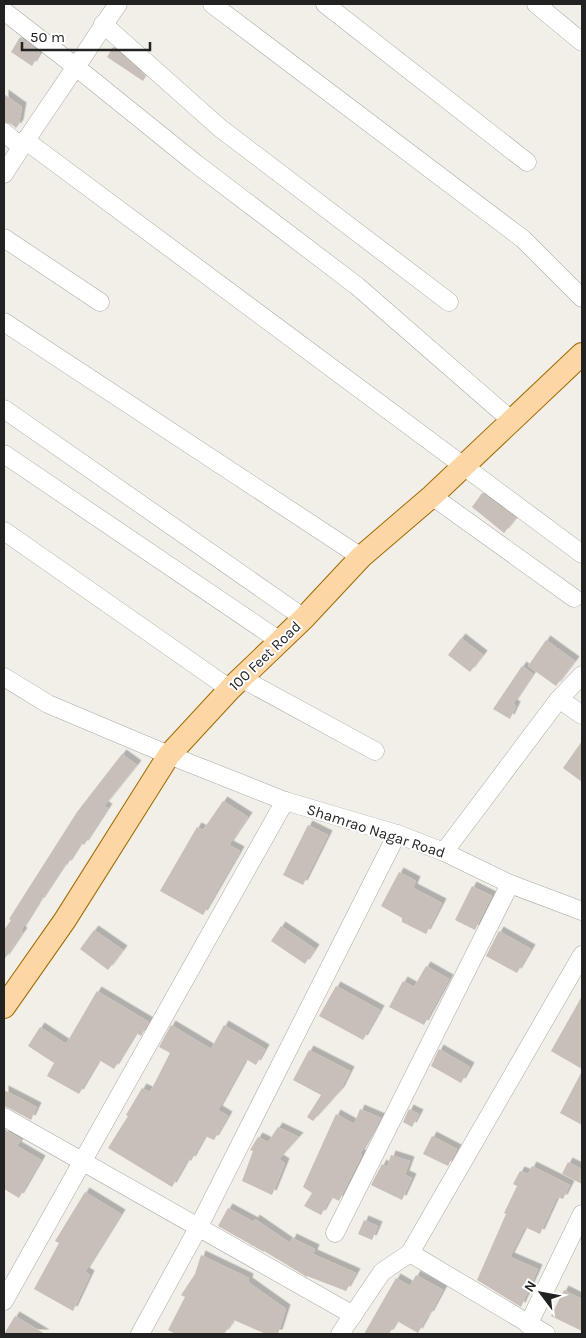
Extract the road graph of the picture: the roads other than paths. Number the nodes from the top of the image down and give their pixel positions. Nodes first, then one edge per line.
1 (118, 4) edge
2 (212, 4) edge
3 (325, 4) edge
4 (536, 4) edge
5 (4, 11) edge
6 (103, 24) junction
7 (582, 42) edge
8 (76, 67) junction
9 (4, 132) edge
10 (23, 143) junction
11 (527, 162) dead end
12 (4, 174) edge
13 (4, 238) edge
14 (582, 298) edge
15 (100, 302) dead end
16 (449, 302) dead end
17 (4, 322) edge
18 (582, 354) edge
19 (4, 409) edge
20 (512, 420) junction
21 (4, 454) edge
22 (463, 467) junction
23 (432, 496) junction
24 (4, 531) edge
25 (582, 554) edge
26 (361, 557) junction
27 (574, 598) dead end
28 (304, 618) junction
29 (280, 641) junction
30 (582, 675) edge
31 (4, 677) edge
32 (236, 684) junction
33 (559, 699) junction
34 (582, 715) edge
35 (375, 751) dead end
36 (169, 755) junction
37 (285, 801) junction
38 (397, 834) junction
39 (444, 852) junction
40 (510, 884) junction
41 (582, 910) edge
42 (582, 955) edge
43 (4, 1006) edge
44 (4, 1117) edge
45 (82, 1162) junction
46 (582, 1214) edge
47 (198, 1228) junction
48 (334, 1233) dead end
49 (410, 1253) junction
50 (4, 1301) edge
51 (353, 1315) junction
52 (528, 1324) junction
53 (140, 1334) edge
54 (340, 1334) edge
55 (546, 1334) edge

1 - 6 street
2 - 14 street
3 - 11 street
4 - 7 street
5 - 8 street
6 - 8 street
6 - 16 street
8 - 10 street
8 - 20 street
9 - 10 street
10 - 12 street
10 - 22 street
13 - 15 street
17 - 26 street
18 - 20 main road, 100 Feet Road
19 - 28 street
20 - 22 main road, 100 Feet Road
21 - 29 street
22 - 23 main road, 100 Feet Road
22 - 25 street
23 - 26 main road, 100 Feet Road
23 - 27 street
24 - 32 street
26 - 28 main road, 100 Feet Road
28 - 29 main road, 100 Feet Road
29 - 32 main road, 100 Feet Road
30 - 33 street
31 - 36 street, Shamrao Nagar Road
32 - 35 street
32 - 36 main road, 100 Feet Road
33 - 34 street
33 - 39 street
36 - 37 street, Shamrao Nagar Road
36 - 43 main road, 100 Feet Road
37 - 38 street, Shamrao Nagar Road
37 - 45 street
38 - 39 street, Shamrao Nagar Road
38 - 47 street
39 - 40 street, Shamrao Nagar Road
40 - 41 street, Shamrao Nagar Road
40 - 48 street
42 - 49 street
44 - 45 street
45 - 47 street
45 - 50 street
46 - 52 street
47 - 51 street
47 - 53 street
49 - 51 street
49 - 52 street
51 - 54 street
52 - 55 street

